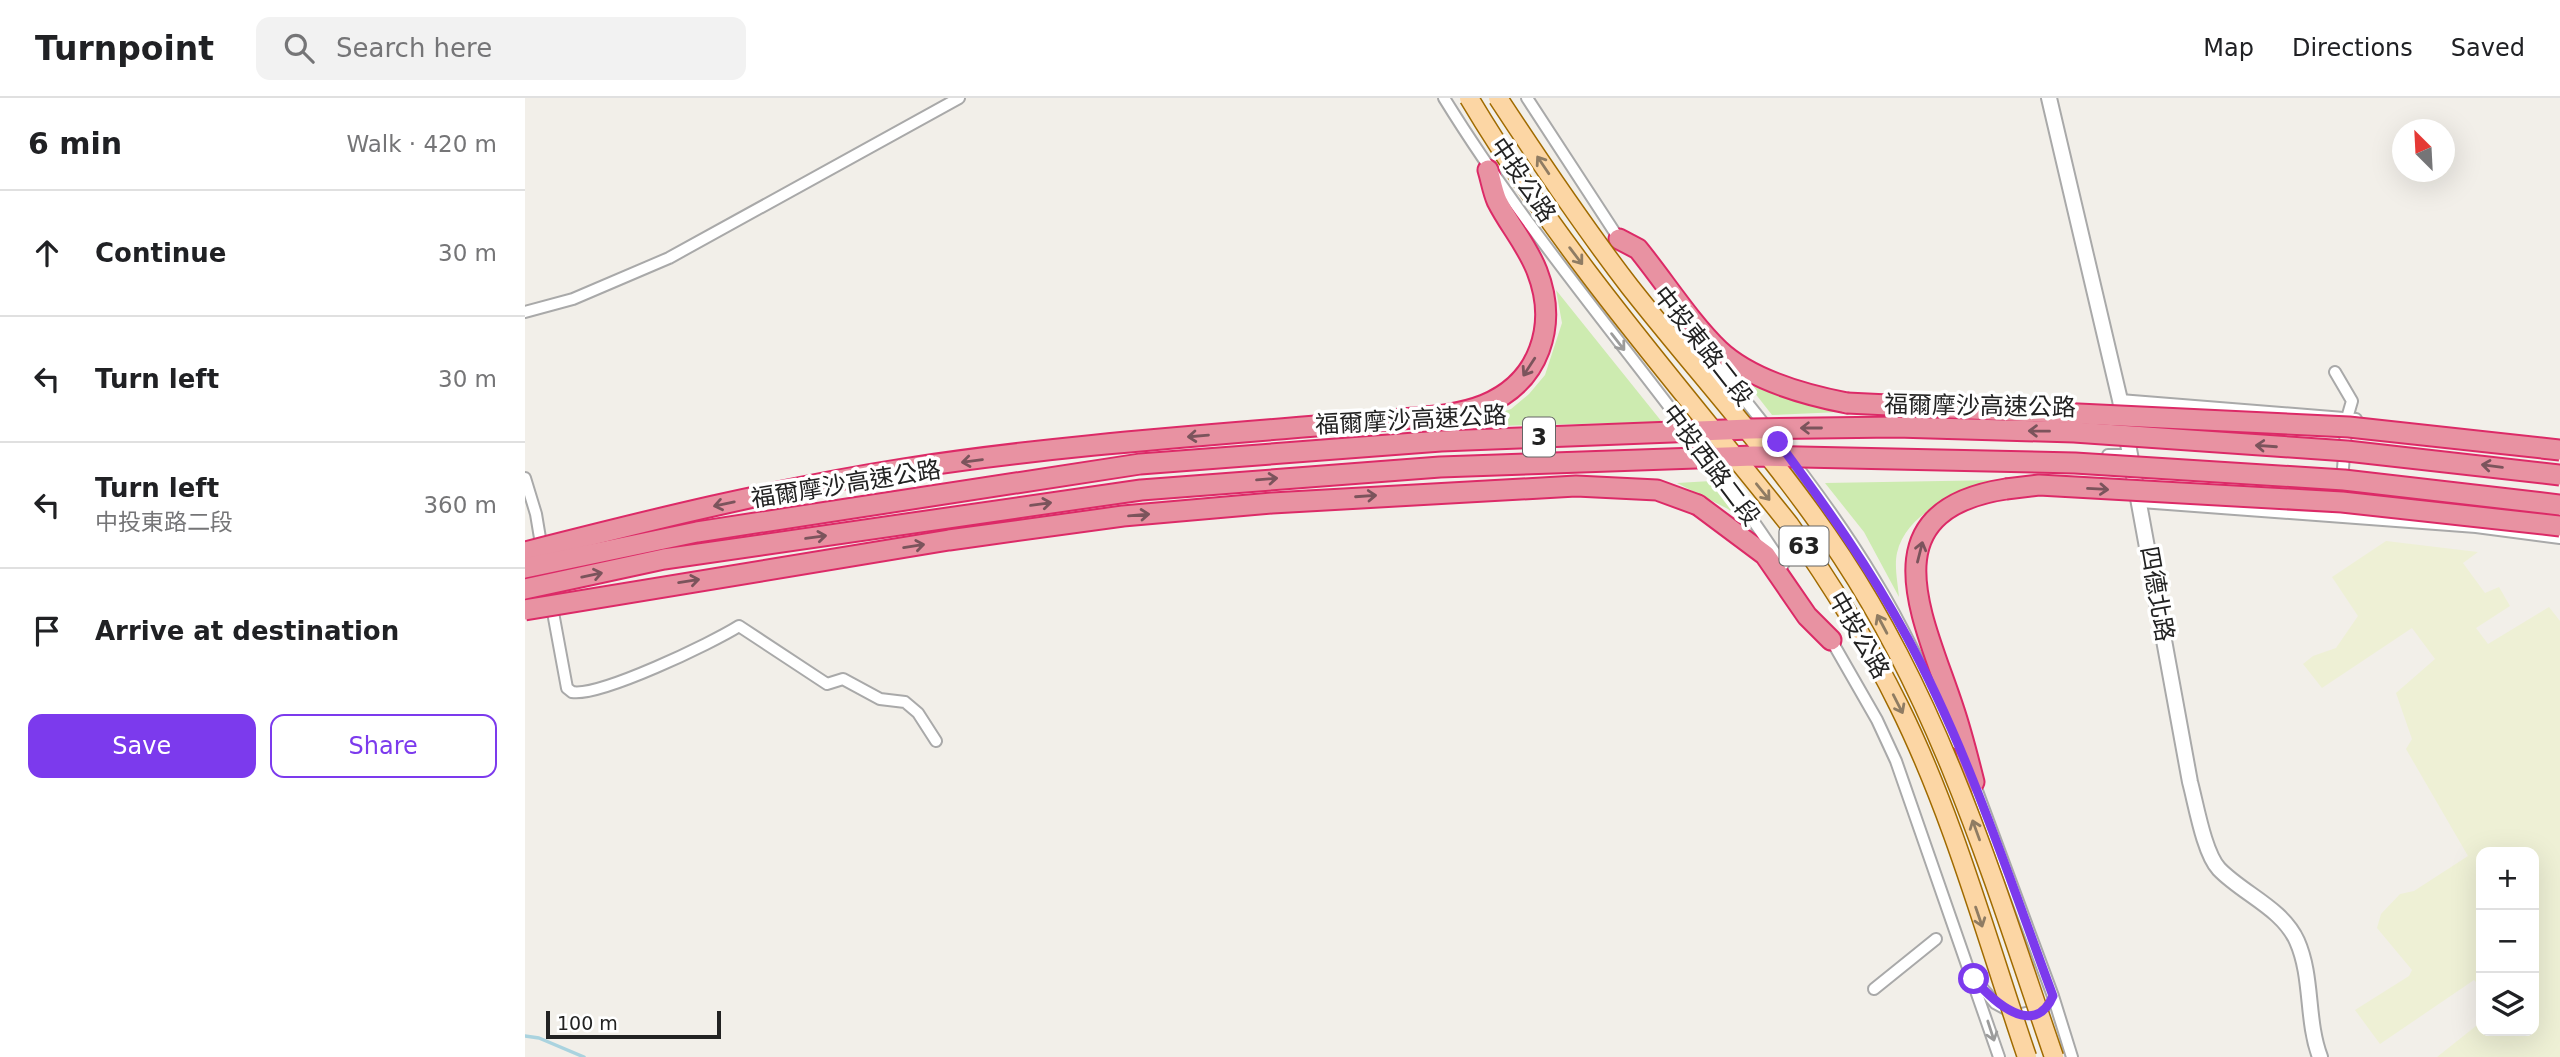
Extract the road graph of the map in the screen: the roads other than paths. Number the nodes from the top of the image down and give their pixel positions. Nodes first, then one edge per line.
1 (959, 98) edge
2 (1444, 98) edge
3 (1469, 98) edge
4 (1498, 98) edge
5 (1527, 98) edge
6 (2049, 98) edge
7 (1488, 170) junction
8 (1619, 239) junction
9 (525, 312) edge
10 (2335, 372) dead end
11 (2120, 400) junction
12 (2347, 418) junction
13 (2560, 444) edge
14 (2560, 450) edge
15 (2108, 455) dead end
16 (2131, 455) junction
17 (2560, 475) edge
18 (525, 478) edge
19 (2141, 502) junction
20 (2560, 505) edge
21 (2339, 517) junction
22 (2560, 526) edge
23 (2560, 538) edge
24 (525, 552) edge
25 (525, 568) edge
26 (525, 589) edge
27 (525, 610) edge
28 (1831, 640) junction
29 (936, 741) dead end
30 (1974, 782) junction
31 (1936, 939) dead end
32 (1974, 979) junction
33 (1874, 989) dead end
34 (2053, 996) junction
35 (1999, 1057) edge
36 (2027, 1057) edge
37 (2054, 1057) edge
38 (2072, 1057) edge
39 (2319, 1057) edge

1 - 9 street
2 - 7 street, 中投西路二段
3 -> 36 main road, 中投公路 / 63, bridge
37 -> 4 main road, 中投公路 / 63, bridge
5 - 8 street, 中投東路二段
6 - 11 street, 四德北路
7 -> 24 highway, bridge
7 -> 28 street, 中投西路二段
8 - 14 highway, bridge
8 - 30 street, 中投東路二段
10 - 12 street
11 - 12 street
11 - 16 street, 四德北路
12 - 13 street
12 - 21 street
15 - 16 street
16 - 19 street, 四德北路
17 -> 25 highway, 福爾摩沙高速公路 / 3, bridge
18 - 29 street
19 - 21 street
19 - 39 street, 四德北路
26 -> 20 highway, 福爾摩沙高速公路 / 3, bridge
21 - 23 street
30 -> 22 highway, bridge
27 -> 28 highway, bridge
28 - 32 street, 中投西路二段
30 - 34 street, 中投東路二段
31 - 33 street
32 - 34 street
32 -> 35 street, 中投西路二段
34 - 38 street, 中投東路二段

